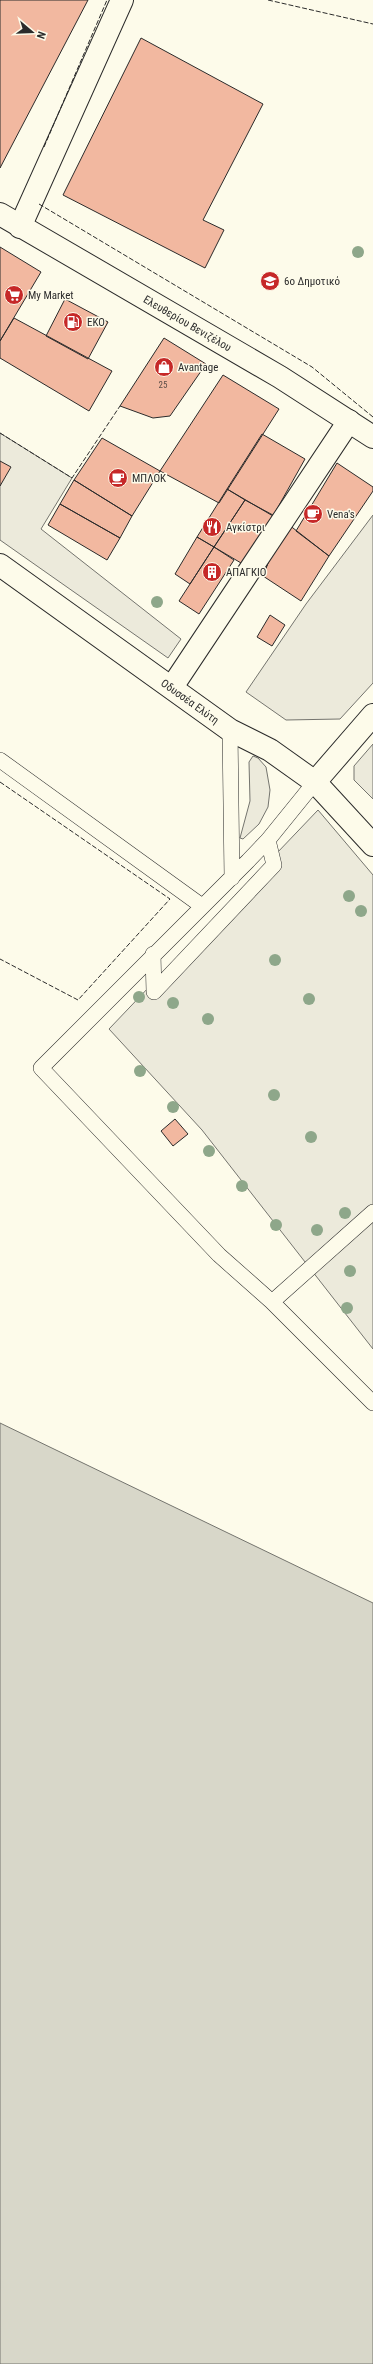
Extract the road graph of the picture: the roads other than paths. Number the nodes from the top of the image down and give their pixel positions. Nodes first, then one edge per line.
1 (122, 0) edge
2 (0, 214) edge
3 (20, 227) junction
4 (349, 421) junction
5 (373, 437) edge
6 (0, 565) edge
7 (172, 688) junction
8 (373, 715) edge
9 (230, 730) junction
10 (0, 760) edge
11 (315, 782) junction
12 (268, 840) junction
13 (373, 845) edge
14 (232, 878) junction
15 (202, 906) junction
16 (153, 954) junction
17 (373, 1212) edge
18 (272, 1302) junction
19 (373, 1403) edge

1 - 3 street
2 - 3 street, Ελευθερίου Βενιζέλου
3 - 4 street, Ελευθερίου Βενιζέλου
4 - 5 street, Ελευθερίου Βενιζέλου
4 - 7 street
6 - 7 street, Οδυσσέα Ελύτη
7 - 9 street, Οδυσσέα Ελύτη
8 - 11 street
9 - 11 street, Οδυσσέα Ελύτη
9 - 14 lane
10 - 15 lane
11 - 12 lane
11 - 13 street, Οδυσσέα Ελύτη
12 - 14 lane
12 - 16 lane
14 - 15 lane
15 - 16 lane
16 - 18 lane
17 - 18 lane
18 - 19 lane

